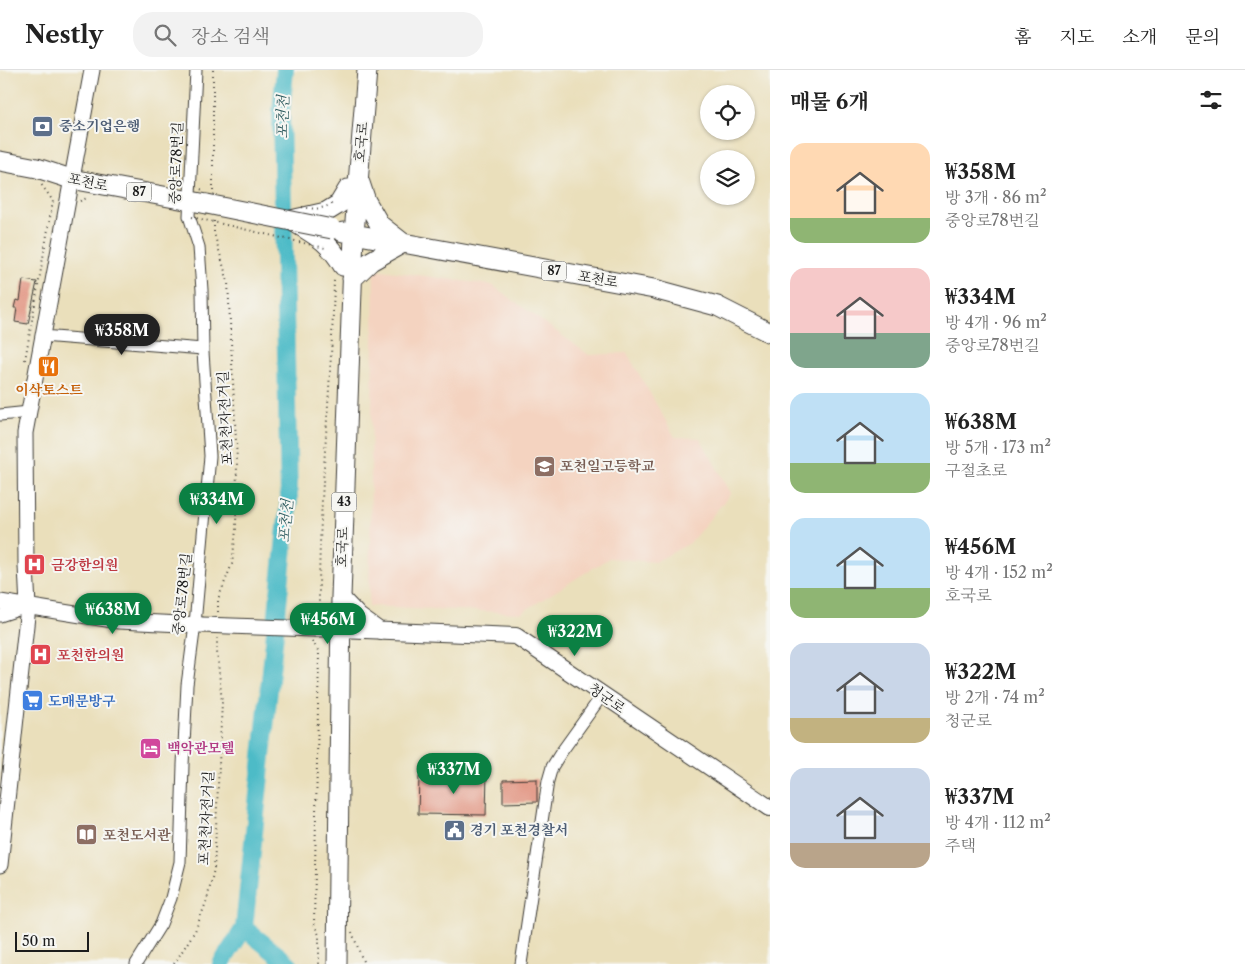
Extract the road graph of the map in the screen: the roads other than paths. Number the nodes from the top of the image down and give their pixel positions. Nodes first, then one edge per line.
1 (92, 70) edge
2 (196, 70) edge
3 (354, 70) edge
4 (366, 70) edge
5 (0, 161) edge
6 (71, 179) junction
7 (202, 203) junction
8 (342, 211) junction
9 (294, 213) junction
10 (403, 243) junction
11 (336, 262) junction
12 (770, 333) edge
13 (42, 336) junction
14 (203, 349) junction
15 (29, 412) junction
16 (0, 415) edge
17 (341, 597) junction
18 (0, 602) edge
19 (28, 607) junction
20 (0, 616) edge
21 (198, 625) junction
22 (322, 629) junction
23 (380, 631) junction
24 (602, 694) junction
25 (6, 764) edge
26 (770, 808) edge
27 (0, 862) edge
28 (334, 926) junction
29 (136, 964) edge
30 (327, 964) edge
31 (337, 964) edge
32 (521, 964) edge

1 - 6 street
2 - 7 street, 중앙로78번길
3 - 8 main road, 호국로 / 43
4 - 8 main road, 호국로 / 43
5 - 6 main road, 포천로 / 87
6 - 7 main road, 포천로 / 87
6 - 13 street
7 - 9 main road, 87, bridge
7 - 14 street, 중앙로78번길
8 - 9 main road, 87, bridge
8 - 10 main road, 포천로 / 87
8 - 10 main road
8 - 11 main road, 호국로 / 43
9 - 11 main road, bridge
10 - 11 main road
10 - 12 main road, 포천로 / 87
11 - 17 main road, 호국로 / 43
11 - 22 main road, 호국로 / 43
13 - 14 street
13 - 15 street
14 - 21 street, 중앙로78번길
15 - 16 street
15 - 19 street
17 - 22 main road, 호국로 / 43
17 - 23 main road
18 - 19 street
19 - 20 street
19 - 21 street
19 - 25 street
21 - 22 street, bridge
21 - 29 street, 중앙로78번길
22 - 23 main road, 청군로
22 - 28 main road, 호국로 / 43
23 - 24 main road, 청군로
24 - 26 main road, 청군로
24 - 32 street
25 - 27 street
28 - 30 main road, 호국로 / 43
28 - 31 main road, 호국로 / 43

